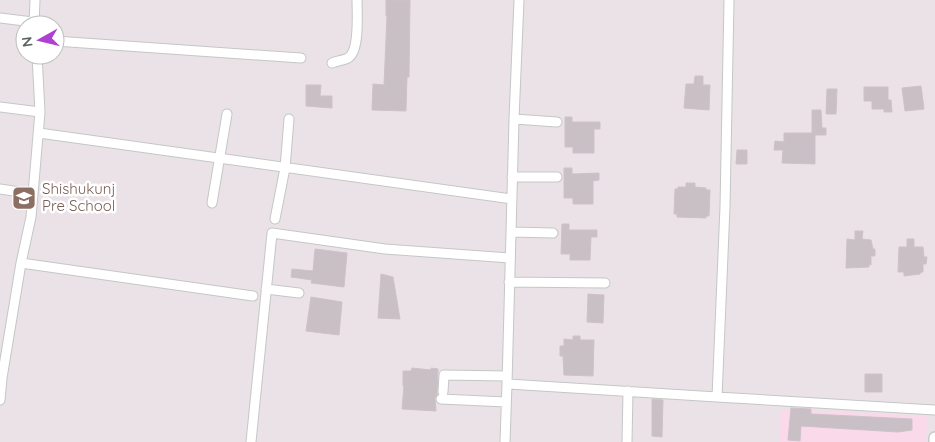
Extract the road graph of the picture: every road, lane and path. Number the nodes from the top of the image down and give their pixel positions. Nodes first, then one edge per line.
1 (35, 0) edge
2 (357, 0) edge
3 (519, 0) edge
4 (729, 0) edge
5 (34, 15) edge
6 (0, 18) edge
7 (15, 21) edge
8 (65, 42) edge
9 (302, 58) dead end
10 (332, 63) dead end
11 (38, 65) edge
12 (0, 107) edge
13 (40, 112) junction
14 (226, 114) dead end
15 (289, 119) dead end
16 (514, 119) junction
17 (557, 122) dead end
18 (39, 133) junction
19 (219, 158) junction
20 (285, 168) junction
21 (512, 177) junction
22 (557, 177) dead end
23 (0, 189) edge
24 (33, 194) junction
25 (512, 199) junction
26 (212, 204) dead end
27 (275, 219) dead end
28 (511, 232) junction
29 (553, 233) dead end
30 (510, 258) junction
31 (21, 262) junction
32 (509, 282) junction
33 (605, 283) dead end
34 (266, 290) junction
35 (299, 293) dead end
36 (253, 296) dead end
37 (507, 380) junction
38 (628, 391) junction
39 (717, 397) junction
40 (0, 400) edge
41 (506, 402) junction
42 (935, 410) edge
43 (935, 438) edge
44 (251, 442) edge
45 (505, 442) edge
46 (627, 442) edge
47 (935, 442) edge

1 - 5 street
2 - 10 street
3 - 16 street
4 - 39 street
6 - 7 street
8 - 9 street
11 - 13 street
12 - 13 street
13 - 18 street
14 - 19 street
15 - 20 street
16 - 17 street
16 - 21 street
18 - 19 street
18 - 24 street
19 - 20 street
19 - 26 street
20 - 25 street
20 - 27 street
21 - 22 street
21 - 25 street
23 - 24 street
24 - 31 street
25 - 28 street
28 - 29 street
28 - 30 street
30 - 32 street
30 - 34 street
31 - 36 street
31 - 40 street
32 - 33 street
32 - 37 street
34 - 35 street
34 - 44 street
37 - 38 street
37 - 41 street
37 - 41 street
38 - 39 street
38 - 46 street
39 - 42 street
41 - 45 street
43 - 47 street

